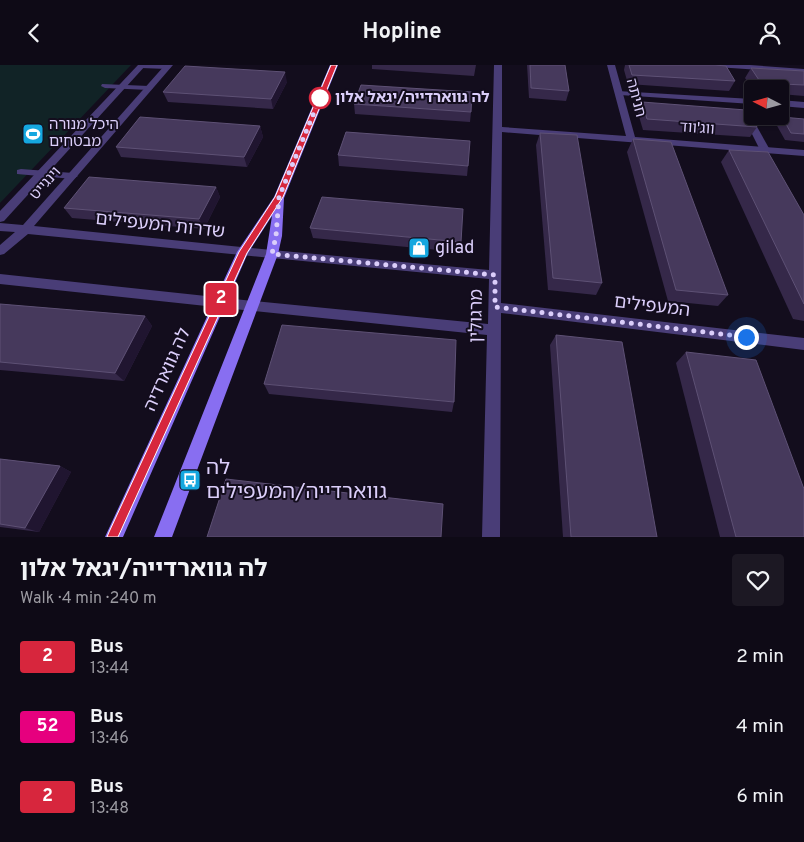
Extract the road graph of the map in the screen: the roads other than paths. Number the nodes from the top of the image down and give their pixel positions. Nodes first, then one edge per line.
1 (142, 65) edge
2 (334, 65) edge
3 (498, 65) edge
4 (611, 65) edge
5 (716, 65) edge
6 (168, 66) edge
7 (804, 71) edge
8 (105, 86) dead end
9 (122, 87) junction
10 (149, 88) junction
11 (620, 93) junction
12 (739, 101) junction
13 (744, 101) edge
14 (789, 104) edge
15 (804, 105) edge
16 (66, 126) dead end
17 (84, 127) junction
18 (497, 129) junction
19 (631, 139) junction
20 (765, 150) junction
21 (804, 153) edge
22 (21, 172) dead end
23 (41, 173) junction
24 (73, 176) junction
25 (279, 197) junction
26 (0, 218) edge
27 (0, 227) edge
28 (24, 230) junction
29 (0, 251) edge
30 (243, 252) junction
31 (272, 254) junction
32 (495, 275) junction
33 (0, 279) edge
34 (219, 303) junction
35 (253, 306) junction
36 (495, 307) junction
37 (494, 330) junction
38 (804, 344) edge
39 (114, 537) edge
40 (163, 537) edge
41 (491, 537) edge

1 - 6 street
1 - 9 street, וינגייט
2 - 25 main road, לה גווארדיה
3 - 18 street, מרגולין
4 - 11 street, חניתה
5 - 7 street
6 - 10 street, וינגייט
8 - 9 street
9 - 10 street
9 - 17 street, וינגייט
10 - 24 street, וינגייט
11 - 12 street
11 - 19 street, חניתה
12 - 13 street
12 - 20 street
14 - 15 street
16 - 17 street
17 - 23 street, וינגייט
18 - 19 street, ווג'ווד
18 - 32 street, מרגולין
19 - 20 street, ווג'ווד
20 - 21 street, ווג'ווד
22 - 23 street
23 - 24 street
23 - 26 street, וינגייט
24 - 28 street, וינגייט
25 - 30 main road, לה גווארדיה
25 - 31 main road, לה גווארדיה
27 - 28 street, שדרות המעפילים
28 - 29 street, וינגייט
28 - 30 street, שדרות המעפילים
30 - 31 street, שדרות המעפילים
30 - 34 main road, לה גווארדיה
31 - 32 street, שדרות המעפילים
31 - 35 main road, לה גווארדיה
32 - 36 street, מרגולין
33 - 34 street
34 - 35 street
34 - 39 main road, לה גווארדיה
35 - 37 street
35 - 40 main road, לה גווארדיה
36 - 37 street, מרגולין
36 - 38 street, המעפילים
37 - 41 street, מרגולין

